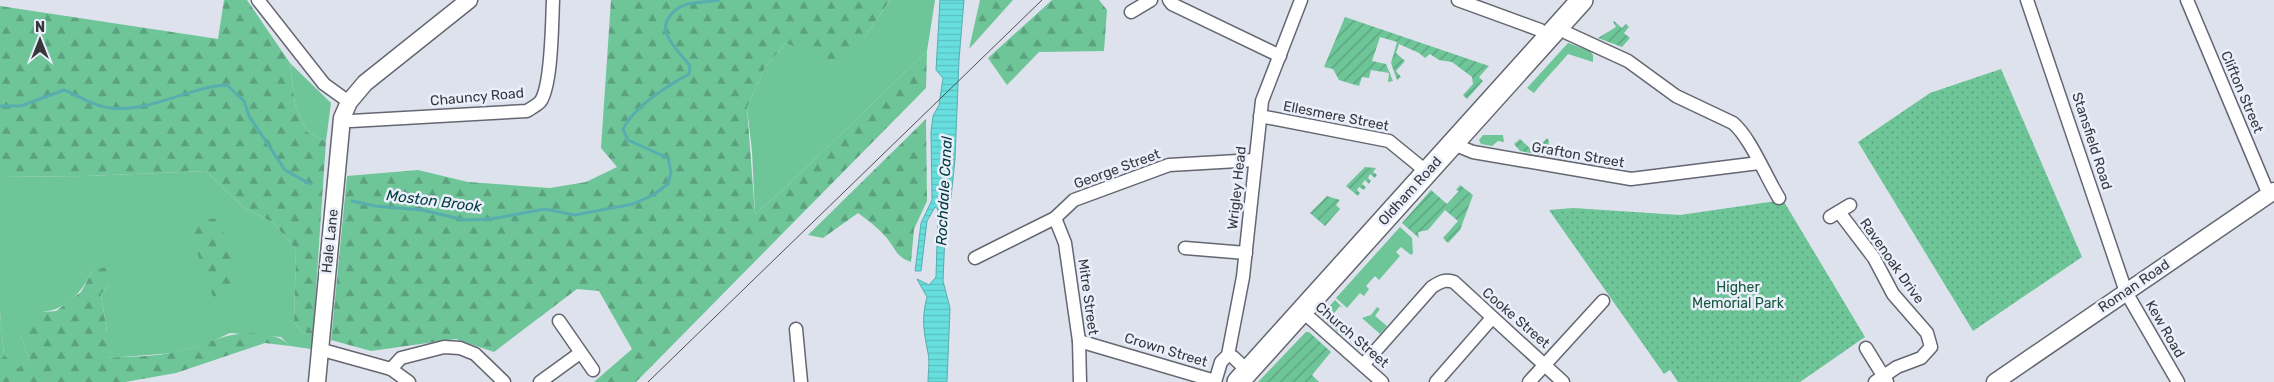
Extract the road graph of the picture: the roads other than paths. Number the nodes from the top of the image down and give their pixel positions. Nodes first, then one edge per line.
1 (258, 0) edge
2 (469, 0) edge
3 (553, 0) edge
4 (1151, 0) edge
5 (1169, 0) edge
6 (1301, 0) edge
7 (1458, 0) edge
8 (1582, 0) edge
9 (2027, 0) edge
10 (2187, 0) edge
11 (1131, 12) dead end
12 (1553, 31) junction
13 (1280, 56) junction
14 (349, 102) junction
15 (1260, 116) junction
16 (342, 118) junction
17 (1454, 142) junction
18 (1255, 160) junction
19 (1759, 163) junction
20 (1427, 172) junction
21 (2271, 193) edge
22 (1779, 198) dead end
23 (1840, 211) dead end
24 (1055, 218) junction
25 (1185, 248) dead end
26 (1246, 253) junction
27 (975, 258) dead end
28 (2126, 292) junction
29 (1603, 301) dead end
30 (1302, 311) junction
31 (1492, 318) junction
32 (559, 321) dead end
33 (796, 329) dead end
34 (1079, 341) junction
35 (1866, 348) dead end
36 (319, 349) junction
37 (580, 353) junction
38 (1228, 355) junction
39 (1546, 364) junction
40 (1363, 365) junction
41 (391, 369) junction
42 (593, 370) dead end
43 (1243, 376) edge
44 (1882, 380) edge
45 (1215, 381) edge
46 (1998, 381) edge
47 (317, 382) edge
48 (409, 382) edge
49 (504, 382) edge
50 (540, 382) edge
51 (801, 382) edge
52 (1080, 382) edge
53 (1382, 382) edge
54 (1436, 382) edge
55 (1529, 382) edge
56 (1563, 382) edge
57 (2178, 382) edge

1 - 14 street
2 - 14 street, Hale Lane
3 - 16 street, Chauncy Road
4 - 11 street
5 - 13 street
6 - 13 street, Wrigley Head
7 - 12 street
8 - 12 highway, Oldham Road
9 - 28 street, Stansfield Road
10 - 21 street, Clifton Street
12 - 17 highway, Oldham Road
12 - 19 street
13 - 15 street, Wrigley Head
14 - 16 street, Hale Lane
15 - 18 street, Wrigley Head
15 - 20 street, Ellesmere Street
16 - 36 street, Hale Lane
17 - 19 street, Grafton Street
17 - 20 highway, Oldham Road
18 - 24 street, George Street
18 - 26 street, Wrigley Head
19 - 22 street
20 - 30 highway, Oldham Road
21 - 28 street, Roman Road
23 - 44 street, Ravenoak Drive
24 - 27 street, George Street
24 - 34 street, Mitre Street
25 - 26 street
26 - 38 street, Wrigley Head
28 - 46 street, Roman Road
28 - 57 street, Kew Road
29 - 39 street
30 - 40 street, Church Street
30 - 43 highway, Oldham Road
31 - 39 street, Cooke Street
31 - 40 street, Cooke Street
31 - 54 street
32 - 37 street
33 - 51 street
34 - 45 street, Crown Street
34 - 52 street, Mitre Street
35 - 44 street
36 - 41 street
36 - 47 street, Hale Lane
37 - 42 street
37 - 50 street
38 - 43 street
38 - 45 street, Wrigley Head
39 - 55 street
39 - 56 street, Cooke Street
40 - 53 street, Church Street
41 - 48 street
41 - 49 street

